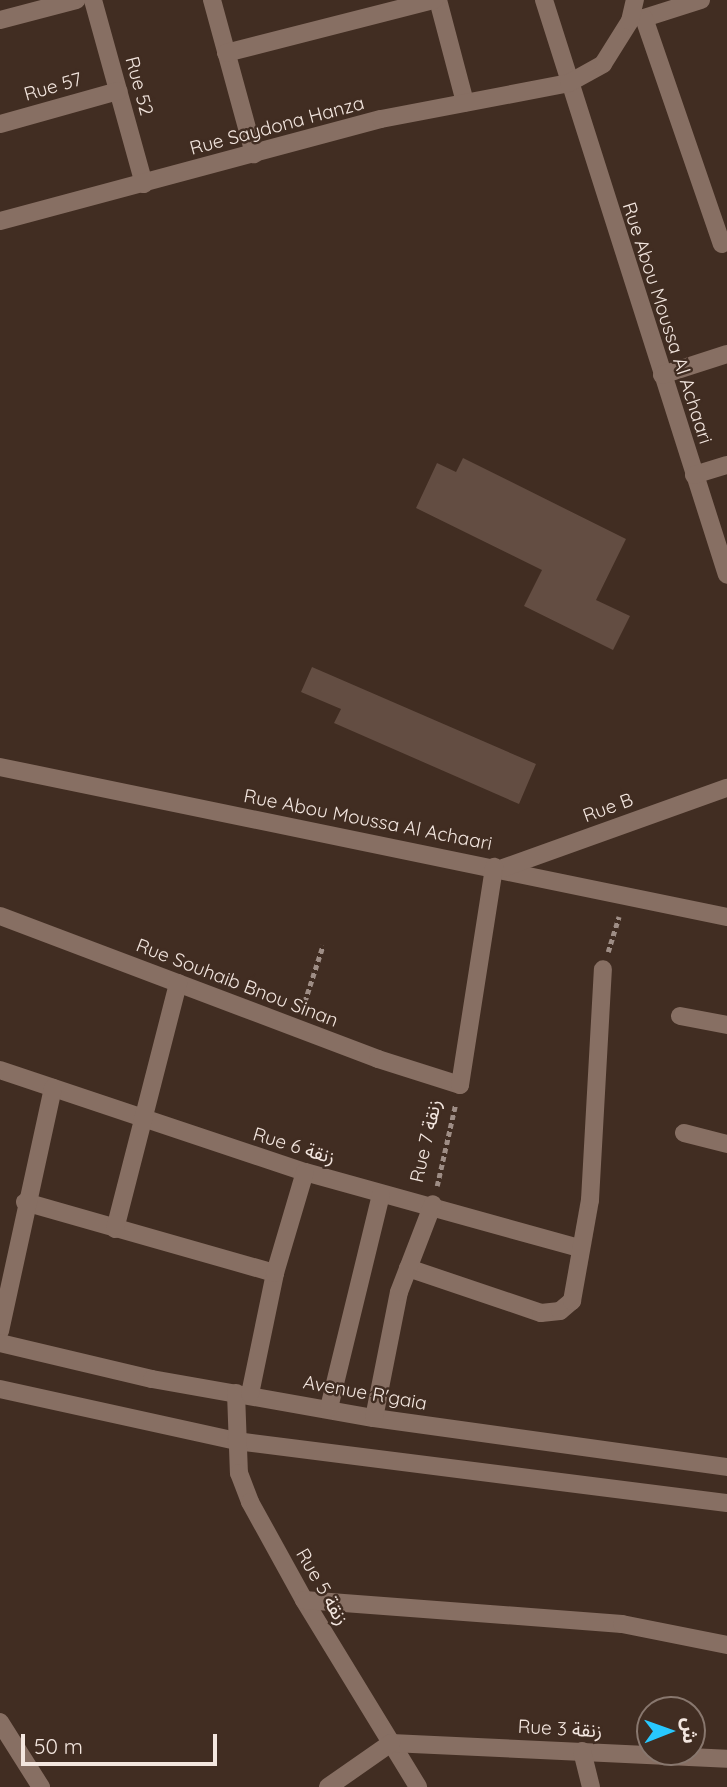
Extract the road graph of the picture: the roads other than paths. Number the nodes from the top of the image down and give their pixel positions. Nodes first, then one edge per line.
1 (76, 0) edge
2 (93, 0) edge
3 (212, 0) edge
4 (436, 0) edge
5 (544, 0) edge
6 (635, 0) edge
7 (701, 0) edge
8 (0, 20) edge
9 (226, 53) junction
10 (569, 83) junction
11 (118, 90) junction
12 (465, 102) junction
13 (0, 124) edge
14 (254, 154) junction
15 (144, 184) junction
16 (0, 221) edge
17 (722, 244) dead end
18 (727, 354) edge
19 (662, 375) junction
20 (727, 465) edge
21 (694, 475) junction
22 (727, 575) edge
23 (0, 767) edge
24 (727, 788) edge
25 (498, 868) junction
26 (0, 916) edge
27 (727, 916) edge
28 (603, 969) road end
29 (178, 983) junction
30 (680, 1016) dead end
31 (727, 1025) edge
32 (0, 1070) edge
33 (460, 1084) joint
34 (53, 1088) junction
35 (143, 1121) junction
36 (684, 1133) dead end
37 (727, 1144) edge
38 (305, 1172) junction
39 (381, 1195) junction
40 (25, 1202) junction
41 (433, 1204) junction
42 (115, 1229) junction
43 (579, 1248) junction
44 (408, 1268) junction
45 (275, 1273) junction
46 (0, 1331) edge
47 (0, 1343) edge
48 (0, 1389) edge
49 (243, 1393) junction
50 (329, 1408) junction
51 (374, 1418) junction
52 (236, 1441) junction
53 (727, 1467) edge
54 (727, 1503) edge
55 (304, 1600) junction
56 (727, 1645) edge
57 (0, 1721) edge
58 (391, 1743) junction
59 (582, 1751) junction
60 (727, 1759) edge
61 (41, 1787) edge
62 (328, 1787) edge
63 (418, 1787) edge
64 (591, 1787) edge

1 - 8 street
2 - 11 street, Rue 52
3 - 9 street
4 - 9 street
4 - 12 street
5 - 10 street, Rue Abou Moussa Al Achaari
6 - 10 street, Rue Saydona Hanza
7 - 17 street
9 - 14 street
10 - 12 street, Rue Saydona Hanza
10 - 19 street, Rue Abou Moussa Al Achaari
11 - 13 street, Rue 57
11 - 15 street, Rue 52
12 - 14 street, Rue Saydona Hanza
14 - 15 street, Rue Saydona Hanza
15 - 16 street, Rue Saydona Hanza
18 - 19 street
19 - 21 street, Rue Abou Moussa Al Achaari
20 - 21 street
21 - 22 street, Rue Abou Moussa Al Achaari
23 - 25 street, Rue Abou Moussa Al Achaari
24 - 25 street, Rue B
25 - 27 street, Rue Abou Moussa Al Achaari
25 - 33 street, Rue 7 زنقة
26 - 29 street, Rue Souhaib Bnou Sinan
28 - 43 street
29 - 33 street, Rue Souhaib Bnou Sinan
29 - 35 street
30 - 31 street
32 - 34 street, Rue 6 زنقة
34 - 35 street, Rue 6 زنقة
34 - 40 street
35 - 38 street, Rue 6 زنقة
35 - 42 street
36 - 37 street
38 - 39 street, Rue 6 زنقة
38 - 45 street, Rue 5 زنقة
39 - 41 street, Rue 6 زنقة
39 - 50 street
40 - 42 street
40 - 46 street
41 - 43 street, Rue 6 زنقة
41 - 44 street, Rue 7 زنقة
42 - 45 street
43 - 44 street
44 - 51 street, Rue 7 زنقة
45 - 49 street, Rue 5 زنقة
47 - 49 street, Avenue R'gaia
48 - 52 street
49 - 50 street, Avenue R'gaia
49 - 52 street, Rue 5 زنقة
50 - 51 street, Avenue R'gaia
51 - 53 street, Avenue R'gaia
52 - 54 street
52 - 55 street, Rue 5 زنقة
55 - 56 street
55 - 58 street, Rue 5 زنقة
57 - 61 street
58 - 59 street, Rue 3 زنقة
58 - 62 street
58 - 63 street, Rue 5 زنقة
59 - 60 street, Rue 3 زنقة
59 - 64 street

